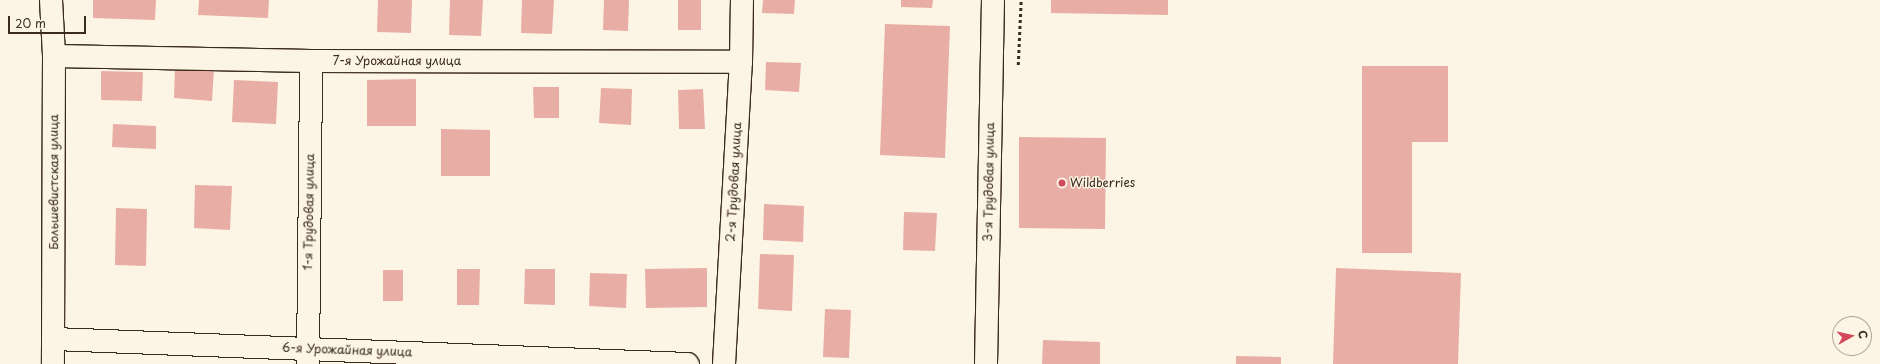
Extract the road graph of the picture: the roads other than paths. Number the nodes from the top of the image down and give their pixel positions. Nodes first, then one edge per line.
1 (51, 0) edge
2 (742, 0) edge
3 (993, 0) edge
4 (54, 56) junction
5 (311, 61) junction
6 (741, 62) junction
7 (54, 339) junction
8 (308, 356) edge
9 (53, 364) edge
10 (688, 364) edge
11 (724, 364) edge
12 (986, 364) edge

1 - 4 street, Большевистская улица
2 - 6 street, 2-я Трудовая улица
3 - 12 street, 3-я Трудовая улица
4 - 5 street, 7-я Урожайная улица
4 - 7 street, Большевистская улица
5 - 6 street, 7-я Урожайная улица
5 - 8 street, 1-я Трудовая улица
6 - 11 street, 2-я Трудовая улица
7 - 8 street, 6-я Урожайная улица
7 - 9 street, Большевистская улица
8 - 10 street, 6-я Урожайная улица

